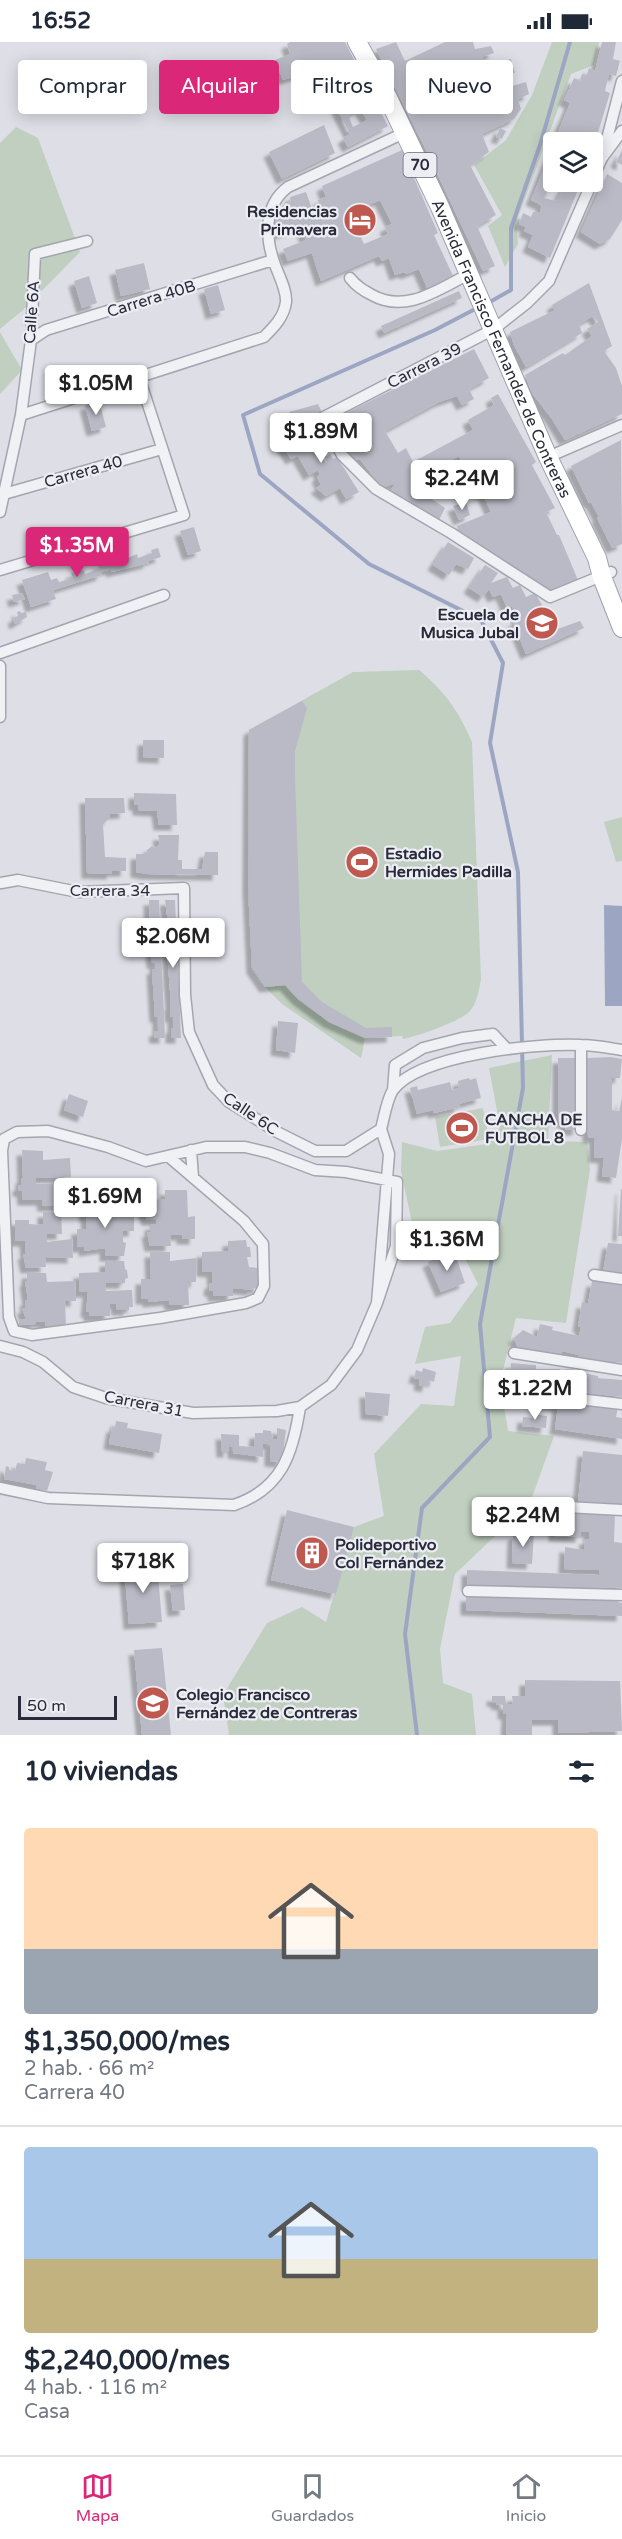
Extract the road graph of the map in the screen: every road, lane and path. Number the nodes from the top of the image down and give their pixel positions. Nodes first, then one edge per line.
1 (357, 42) edge
2 (622, 81) edge
3 (622, 131) edge
4 (404, 133) junction
5 (603, 154) edge
6 (603, 157) edge
7 (587, 192) edge
8 (87, 241) dead end
9 (273, 260) junction
10 (469, 274) junction
11 (350, 278) dead end
12 (492, 324) junction
13 (31, 340) junction
14 (139, 377) junction
15 (21, 415) junction
16 (622, 425) edge
17 (162, 449) junction
18 (548, 457) junction
19 (4, 494) junction
20 (0, 512) edge
21 (0, 570) edge
22 (607, 574) junction
23 (164, 595) dead end
24 (622, 595) edge
25 (622, 628) edge
26 (0, 652) edge
27 (0, 666) edge
28 (0, 717) edge
29 (0, 884) edge
30 (184, 888) joint
31 (581, 1045) junction
32 (512, 1048) junction
33 (622, 1050) edge
34 (393, 1090) junction
35 (381, 1129) junction
36 (581, 1130) dead end
37 (191, 1150) junction
38 (346, 1151) junction
39 (169, 1156) junction
40 (346, 1172) junction
41 (193, 1177) junction
42 (387, 1179) junction
43 (594, 1275) dead end
44 (622, 1279) edge
45 (0, 1346) edge
46 (514, 1353) dead end
47 (622, 1370) edge
48 (526, 1393) dead end
49 (622, 1404) edge
50 (300, 1407) junction
51 (0, 1488) edge
52 (548, 1506) dead end
53 (622, 1510) edge
54 (468, 1591) dead end
55 (622, 1595) edge

1 - 4 main road, Avenida Francisco Fernandez de Contreras / 70
2 - 5 street
3 - 6 street
4 - 9 street
4 - 10 main road, Avenida Francisco Fernandez de Contreras / 70
7 - 12 street
8 - 13 street, Calle 6A
9 - 13 street, Carrera 40B
9 - 14 street
10 - 11 street
10 - 12 main road, Avenida Francisco Fernandez de Contreras / 70
12 - 18 main road, Avenida Francisco Fernandez de Contreras / 70
12 - 22 street, Carrera 39
13 - 15 street, Calle 6A
14 - 15 street
14 - 17 street
15 - 19 street, Calle 6A
16 - 18 street
17 - 19 street, Carrera 40
17 - 21 street
18 - 22 main road, Avenida Francisco Fernandez de Contreras / 70
19 - 20 street, Calle 6A
22 - 24 main road, Avenida Francisco Fernandez de Contreras / 70
22 - 25 main road, Avenida Francisco Fernandez de Contreras / 70
23 - 26 street
27 - 28 street
29 - 30 street, Carrera 34
30 - 38 street, Calle 6C
31 - 32 street
31 - 33 street
31 - 36 street
32 - 34 street
32 - 34 street
34 - 35 street
35 - 38 street
35 - 42 street
37 - 39 street
37 - 40 street
37 - 41 street
38 - 40 street
39 - 41 street
39 - 41 street
40 - 42 street
42 - 50 street
43 - 44 street
45 - 50 street, Carrera 31
46 - 47 street
48 - 49 street
50 - 51 street
52 - 53 street
54 - 55 street

